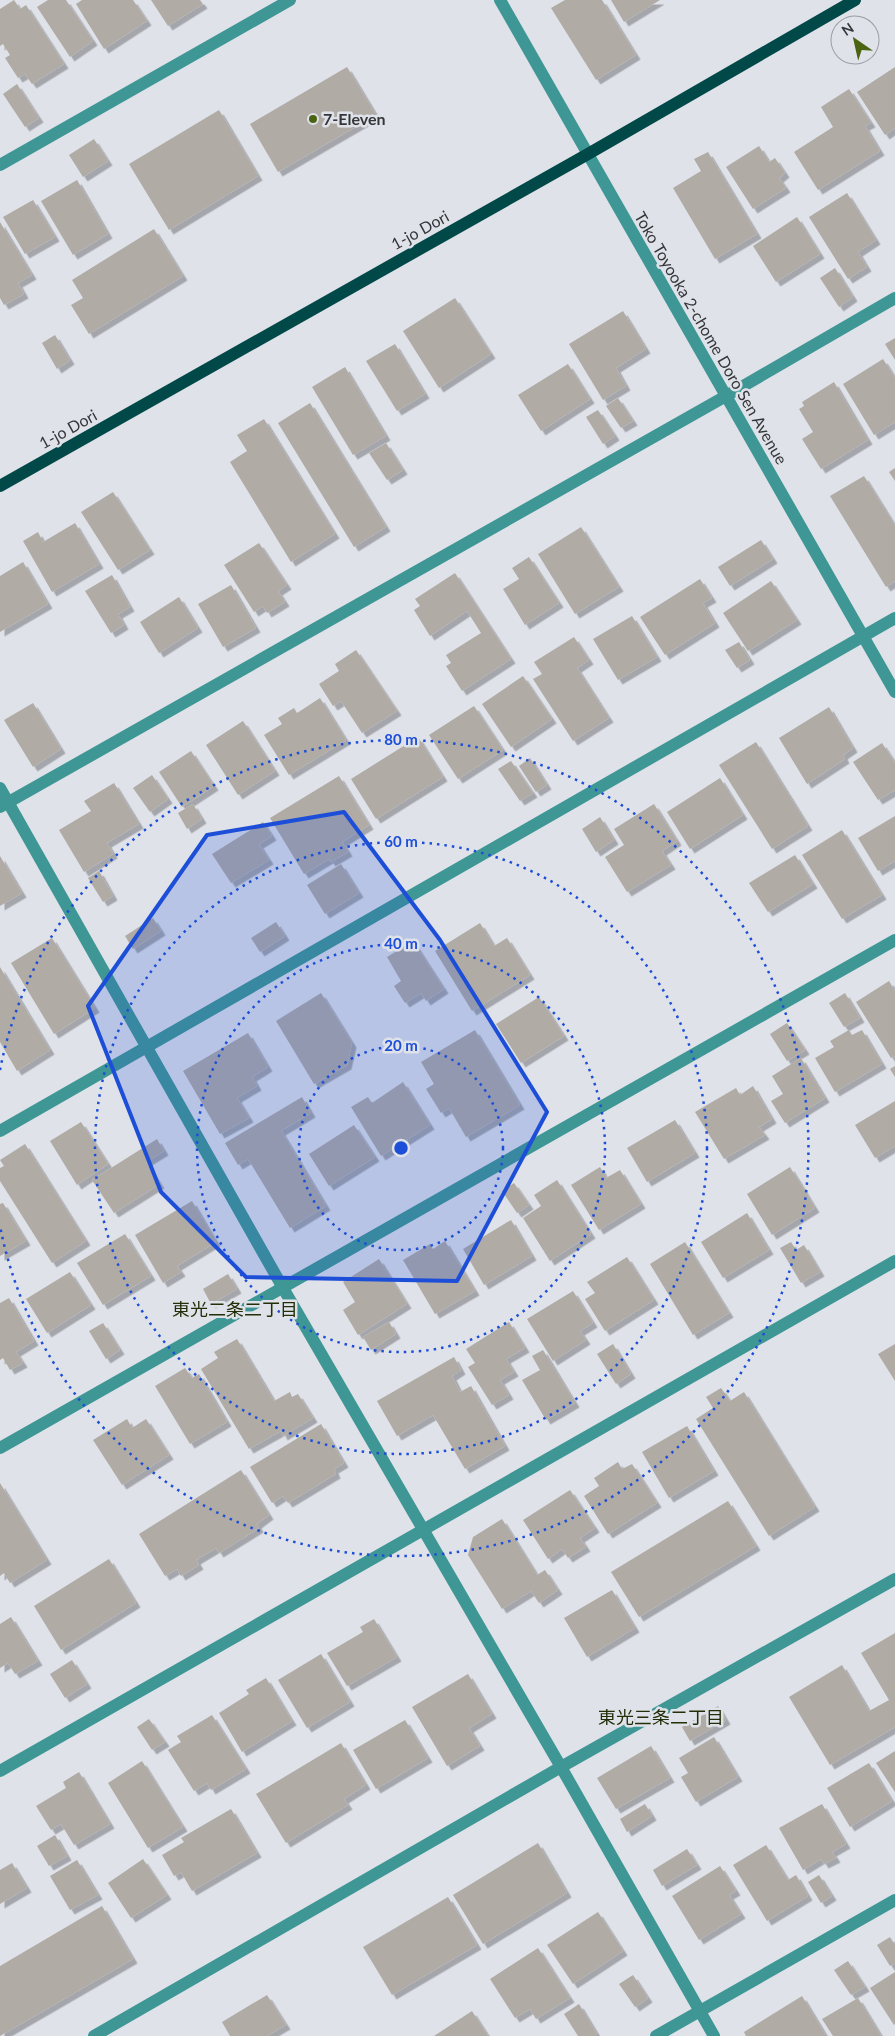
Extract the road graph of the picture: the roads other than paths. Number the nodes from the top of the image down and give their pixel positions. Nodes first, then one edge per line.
1 (290, 0) edge
2 (500, 0) edge
3 (855, 0) edge
4 (588, 154) junction
5 (0, 165) edge
6 (895, 298) edge
7 (726, 396) junction
8 (0, 486) edge
9 (895, 618) edge
10 (862, 636) junction
11 (895, 692) edge
12 (0, 788) edge
13 (4, 804) edge
14 (895, 940) edge
15 (146, 1046) junction
16 (0, 1131) edge
17 (895, 1261) edge
18 (282, 1288) junction
19 (0, 1448) edge
20 (423, 1531) junction
21 (895, 1579) edge
22 (561, 1767) junction
23 (0, 1771) edge
24 (895, 1900) edge
25 (700, 2012) junction
26 (94, 2036) edge
27 (656, 2036) edge
28 (714, 2036) edge

1 - 5 street
2 - 4 street, Toko Toyooka 2-chome Doro Sen Avenue
3 - 4 main road, 1-jo Dori
4 - 7 street, Toko Toyooka 2-chome Doro Sen Avenue
4 - 8 main road, 1-jo Dori
6 - 7 street
7 - 10 street, Toko Toyooka 2-chome Doro Sen Avenue
7 - 13 street
9 - 10 street
10 - 11 street, Toko Toyooka 2-chome Doro Sen Avenue
10 - 15 street
12 - 13 street
13 - 15 street
14 - 18 street
15 - 16 street
15 - 18 street
17 - 20 street
18 - 19 street
18 - 20 street
20 - 22 street
20 - 23 street
21 - 22 street
22 - 25 street
22 - 26 street
24 - 25 street
25 - 27 street
25 - 28 street

